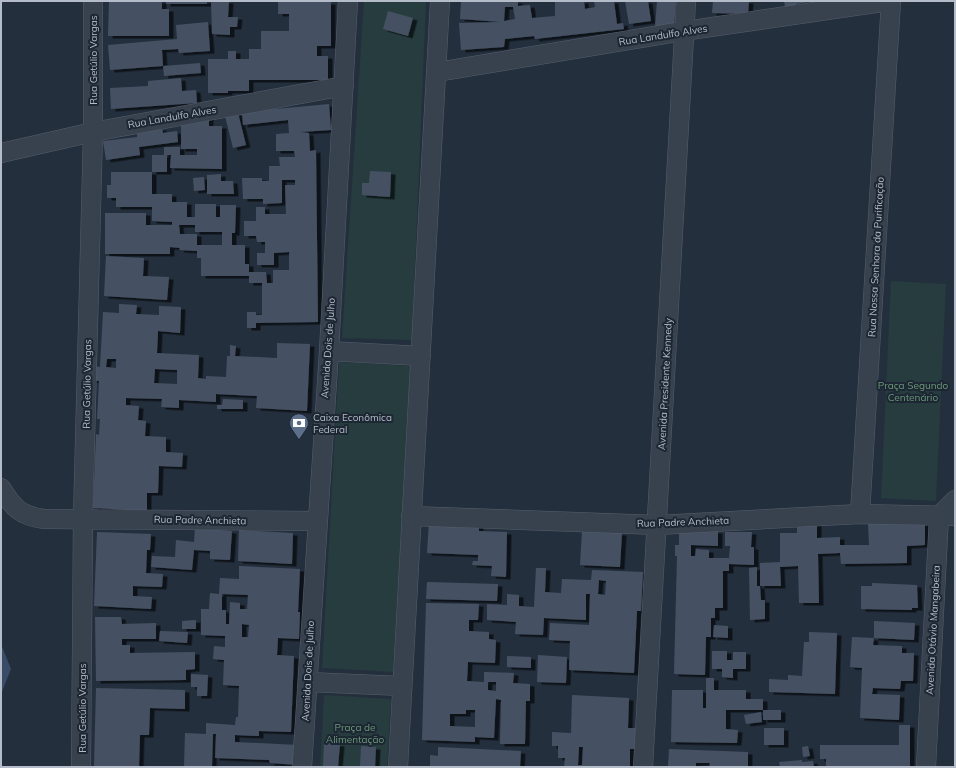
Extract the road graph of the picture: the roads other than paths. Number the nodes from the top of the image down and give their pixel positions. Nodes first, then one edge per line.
1 (93, 1) edge
2 (348, 1) edge
3 (440, 1) edge
4 (686, 1) edge
5 (890, 1) edge
6 (684, 31) junction
7 (437, 72) junction
8 (344, 86) junction
9 (93, 132) junction
10 (1, 153) edge
11 (328, 351) junction
12 (421, 356) junction
13 (1, 488) edge
14 (955, 500) edge
15 (860, 514) junction
16 (411, 516) junction
17 (947, 516) edge
18 (83, 518) junction
19 (317, 521) junction
20 (658, 525) junction
21 (308, 682) junction
22 (402, 686) junction
23 (81, 767) edge
24 (302, 767) edge
25 (398, 767) edge
26 (643, 767) edge
27 (926, 767) edge

1 - 9 street, Rua Getúlio Vargas
2 - 8 street, Avenida Dois de Julho
3 - 7 street
4 - 6 street, Avenida Presidente Kennedy
5 - 6 street, Rua Landulfo Alves
5 - 15 street, Rua Nossa Senhora da Purificação
6 - 7 street, Rua Landulfo Alves
6 - 20 street, Avenida Presidente Kennedy
7 - 12 street
8 - 9 street, Rua Landulfo Alves
8 - 11 street, Avenida Dois de Julho
9 - 10 street, Rua Landulfo Alves
9 - 18 street, Rua Getúlio Vargas
11 - 12 street
11 - 19 street, Avenida Dois de Julho
12 - 16 street
13 - 18 street, Rua Padre Anchieta
14 - 17 street
15 - 17 street, Rua Padre Anchieta
15 - 20 street, Rua Padre Anchieta
16 - 20 street, Rua Padre Anchieta
16 - 22 street
17 - 27 street, Avenida Otávio Mangabeira
18 - 19 street, Rua Padre Anchieta
18 - 23 street, Rua Getúlio Vargas
19 - 21 street, Avenida Dois de Julho
20 - 26 street, Avenida Presidente Kennedy
21 - 22 street
21 - 24 street, Avenida Dois de Julho
22 - 25 street

